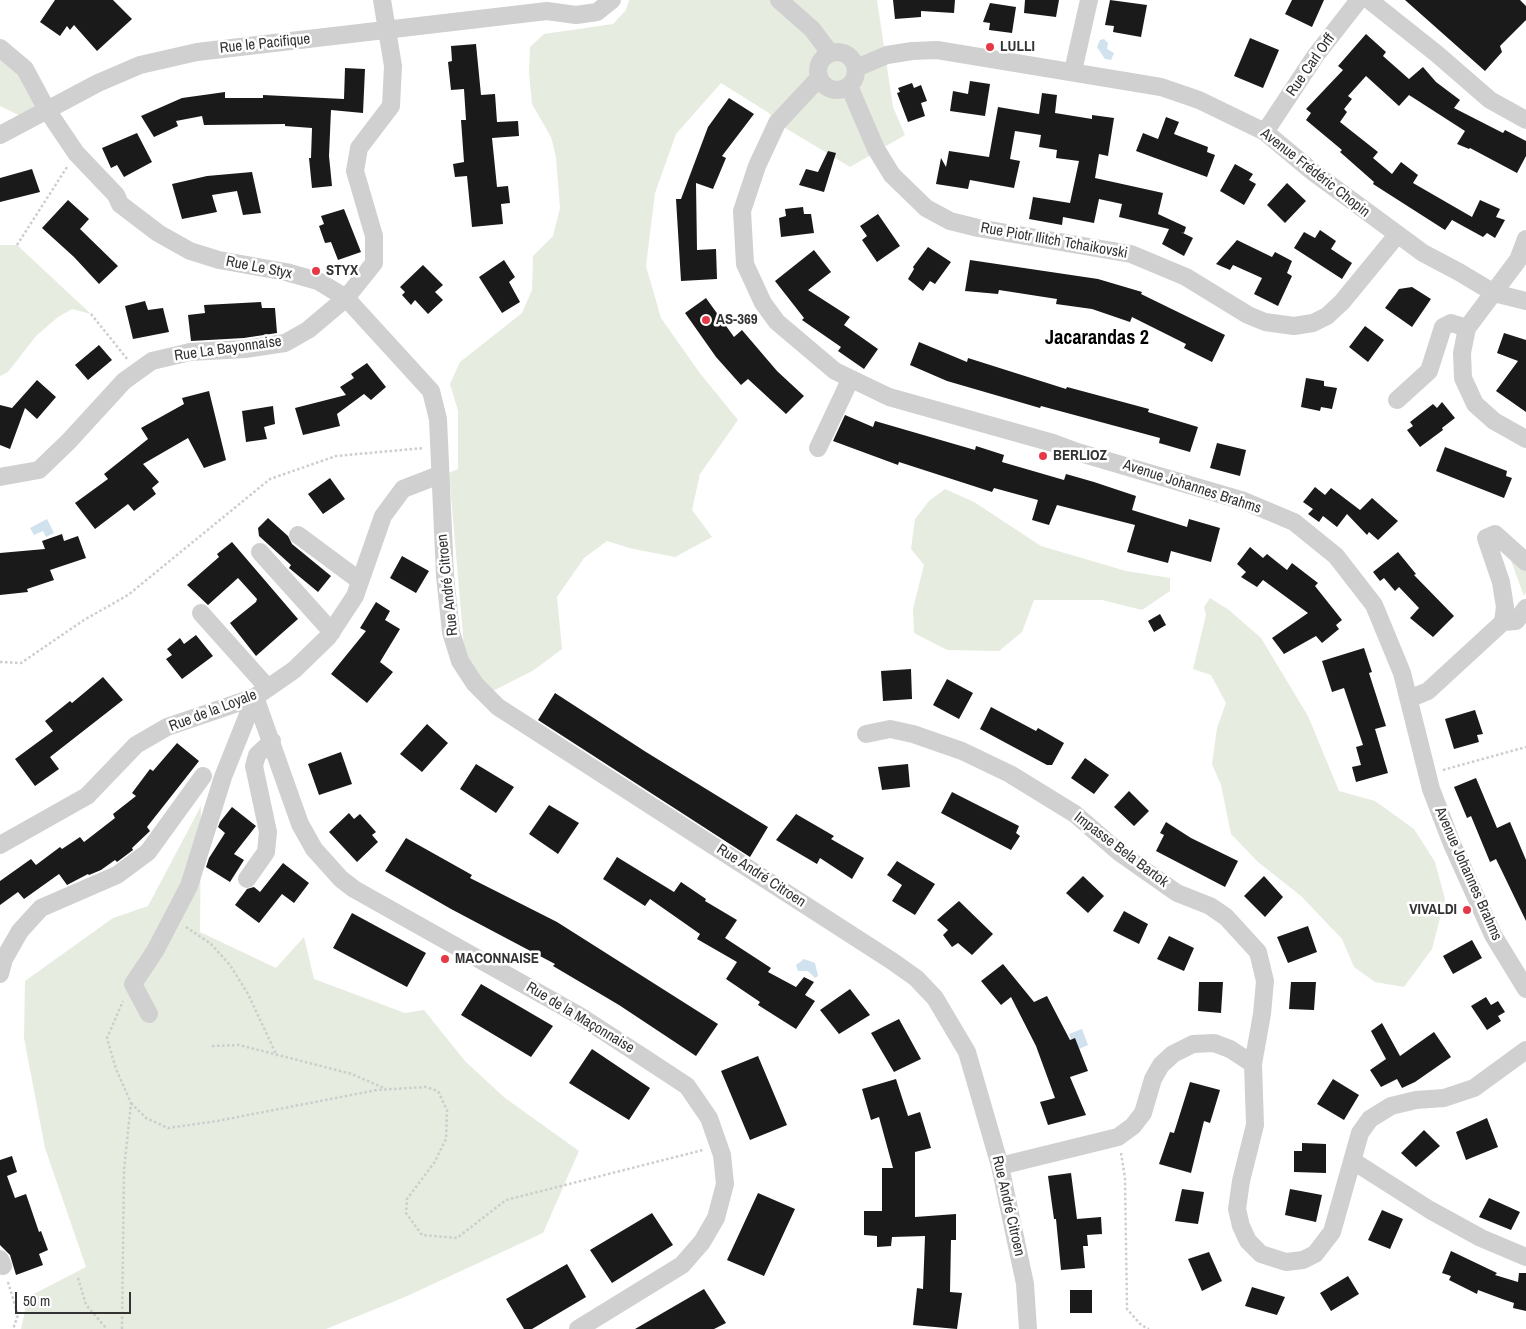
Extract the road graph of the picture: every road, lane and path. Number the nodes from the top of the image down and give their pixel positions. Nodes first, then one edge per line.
1 (382, 0) edge
2 (612, 0) edge
3 (779, 0) edge
4 (1089, 0) edge
5 (1359, 0) edge
6 (1368, 0) edge
7 (386, 31) junction
8 (0, 48) edge
9 (830, 53) junction
10 (856, 68) junction
11 (1073, 72) junction
12 (819, 78) junction
13 (849, 86) junction
14 (47, 110) junction
15 (1526, 120) edge
16 (1264, 132) junction
17 (0, 135) edge
18 (76, 153) junction
19 (1397, 235) junction
20 (1526, 239) edge
21 (17, 245) dead end
22 (1494, 294) junction
23 (346, 298) junction
24 (1526, 301) edge
25 (91, 314) dead end
26 (1467, 328) junction
27 (137, 372) junction
28 (850, 380) junction
29 (1397, 400) dead end
30 (1526, 439) edge
31 (438, 446) junction
32 (818, 448) dead end
33 (439, 475) junction
34 (0, 477) edge
35 (298, 535) dead end
36 (260, 552) dead end
37 (1526, 562) edge
38 (360, 581) junction
39 (1526, 608) edge
40 (201, 614) dead end
41 (1503, 622) junction
42 (332, 632) junction
43 (0, 662) edge
44 (261, 692) junction
45 (1409, 699) junction
46 (866, 734) dead end
47 (272, 741) junction
48 (1526, 747) edge
49 (1428, 774) junction
50 (203, 776) dead end
51 (0, 845) edge
52 (247, 879) dead end
53 (173, 918) junction
54 (0, 974) edge
55 (133, 984) junction
56 (1526, 989) edge
57 (149, 1014) dead end
58 (212, 1046) dead end
59 (1526, 1050) edge
60 (277, 1056) junction
61 (1252, 1064) junction
62 (387, 1090) junction
63 (131, 1103) junction
64 (1118, 1137) junction
65 (720, 1146) junction
66 (1353, 1161) junction
67 (1000, 1166) junction
68 (1526, 1257) edge
69 (2, 1263) edge
70 (78, 1278) dead end
71 (13, 1329) edge
72 (107, 1329) edge
73 (122, 1329) edge
74 (578, 1329) edge
75 (1028, 1329) edge
76 (1149, 1329) edge

1 - 7 street, Rue La Bayonnaise
2 - 7 street, Rue le Pacifique
3 - 9 street
4 - 11 street
5 - 16 street, Rue Carl Orff
6 - 15 street
7 - 14 street, Rue le Pacifique
7 - 23 street, Rue La Bayonnaise
8 - 14 street, Rue Le Styx
9 - 10 street
9 - 12 street
10 - 11 street, Avenue Frédéric Chopin
10 - 13 street
11 - 16 street, Avenue Frédéric Chopin
12 - 13 street
12 - 28 street, Avenue Johannes Brahms
13 - 19 street, Rue Piotr Ilitch Tchaikovski
14 - 17 street, Rue le Pacifique
14 - 18 street, Rue Le Styx
16 - 19 street, Avenue Frédéric Chopin
18 - 21 path
18 - 23 street, Rue Le Styx
19 - 22 street, Avenue Frédéric Chopin
20 - 22 street
22 - 24 street, Avenue Frédéric Chopin
22 - 26 street
23 - 27 street, Rue La Bayonnaise
23 - 31 street, Rue Le Styx
25 - 27 path
26 - 29 street
26 - 30 street
27 - 34 street, Rue La Bayonnaise
28 - 32 street
28 - 45 street, Avenue Johannes Brahms
31 - 33 street, Rue Le Styx
31 - 43 path
33 - 38 street, Rue de la Loyale
33 - 67 street, Rue André Citroen
35 - 38 street
36 - 42 street
37 - 41 street
38 - 42 street, Rue de la Loyale
39 - 41 street
40 - 44 street
41 - 45 street
42 - 44 street, Rue de la Loyale
44 - 47 street, Rue de la Maçonnaise
44 - 51 street, Rue de la Loyale
44 - 53 street
45 - 49 street, Avenue Johannes Brahms
46 - 61 street, Impasse Bela Bartok
47 - 52 street
47 - 65 street, Rue de la Maçonnaise
48 - 49 path
49 - 56 street, Avenue Johannes Brahms
50 - 54 street
53 - 55 street
53 - 60 path
55 - 57 street
55 - 63 path
58 - 60 path
59 - 66 street, Impasse Bela Bartok
60 - 62 path
61 - 64 street
61 - 66 street, Impasse Bela Bartok
62 - 63 path
62 - 65 path
63 - 73 path
64 - 67 street
64 - 76 path
65 - 74 street, Rue de la Maçonnaise
66 - 68 street
67 - 75 street, Rue André Citroen
69 - 71 path
70 - 72 path

